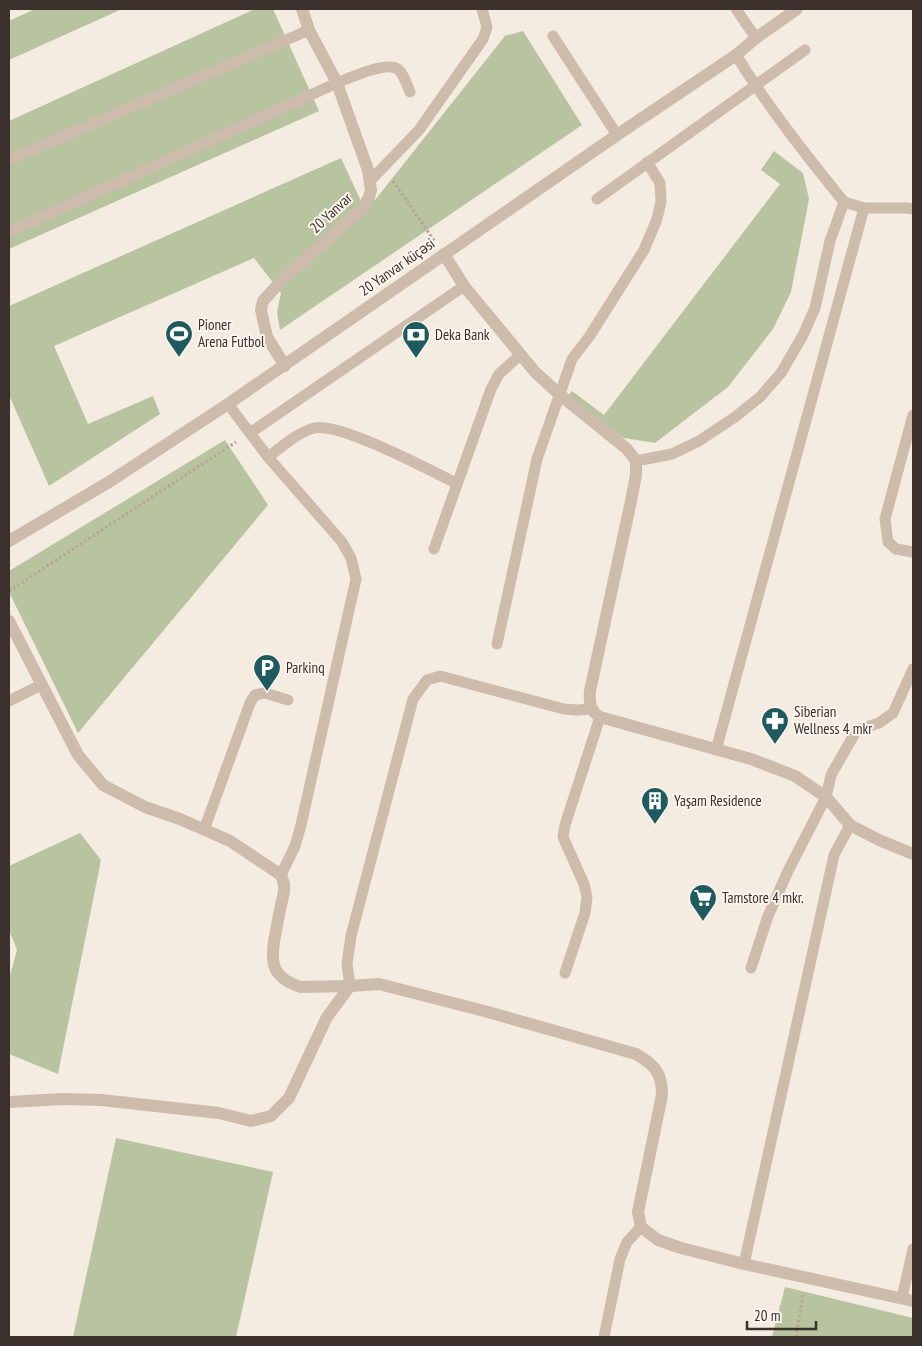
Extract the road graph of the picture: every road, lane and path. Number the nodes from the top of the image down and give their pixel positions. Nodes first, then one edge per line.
1 (302, 9) edge
2 (482, 9) edge
3 (736, 9) edge
4 (798, 9) edge
5 (309, 30) junction
6 (553, 36) dead end
7 (756, 38) junction
8 (805, 50) dead end
9 (736, 55) junction
10 (337, 83) junction
11 (754, 85) junction
12 (410, 92) dead end
13 (617, 135) junction
14 (9, 160) edge
15 (647, 162) junction
16 (384, 168) junction
17 (370, 181) junction
18 (597, 199) dead end
19 (844, 202) junction
20 (864, 208) junction
21 (913, 209) edge
22 (9, 232) edge
23 (444, 254) junction
24 (464, 286) junction
25 (520, 355) junction
26 (285, 366) junction
27 (559, 394) junction
28 (228, 404) junction
29 (913, 415) edge
30 (250, 433) junction
31 (268, 457) junction
32 (636, 461) junction
33 (456, 483) junction
34 (9, 541) edge
35 (434, 549) dead end
36 (913, 552) edge
37 (9, 591) edge
38 (9, 621) edge
39 (497, 644) dead end
40 (913, 669) edge
41 (41, 686) junction
42 (288, 700) dead end
43 (9, 701) edge
44 (596, 713) junction
45 (716, 750) junction
46 (826, 797) junction
47 (850, 825) junction
48 (204, 830) junction
49 (913, 854) edge
50 (281, 875) junction
51 (751, 968) dead end
52 (564, 973) dead end
53 (350, 986) junction
54 (9, 1102) edge
55 (641, 1227) junction
56 (913, 1249) edge
57 (744, 1264) junction
58 (805, 1277) junction
59 (908, 1299) edge
60 (604, 1337) edge
61 (796, 1337) edge
62 (801, 1337) edge

1 - 5 street, 20 Yanvar
2 - 16 lane
3 - 7 lane
4 - 7 street, 20 Yanvar küçəsi
5 - 10 street, 20 Yanvar
5 - 14 lane
6 - 13 lane
7 - 9 street, 20 Yanvar küçəsi
8 - 11 lane
9 - 11 lane
9 - 13 street, 20 Yanvar küçəsi
10 - 12 lane
10 - 17 street, 20 Yanvar
10 - 22 lane
11 - 15 lane
11 - 19 lane
13 - 23 street, 20 Yanvar küçəsi
15 - 18 lane
15 - 27 lane
16 - 17 lane
16 - 23 path
17 - 26 street, 20 Yanvar
19 - 20 lane
19 - 32 lane
20 - 21 lane
20 - 45 lane
23 - 24 street
23 - 26 street, 20 Yanvar küçəsi
24 - 25 street
24 - 30 lane
25 - 27 street
25 - 33 lane
26 - 28 street, 20 Yanvar küçəsi
27 - 32 street
27 - 39 lane
28 - 30 lane
28 - 34 street, 20 Yanvar küçəsi
29 - 36 lane
30 - 31 lane
30 - 37 path
31 - 33 lane
31 - 50 lane
32 - 44 street
33 - 35 lane
38 - 41 street
40 - 46 lane
41 - 43 lane
41 - 48 street
42 - 48 lane
44 - 45 street
44 - 52 lane
44 - 53 lane
45 - 46 street
46 - 47 street
46 - 51 lane
47 - 49 street
47 - 57 lane
48 - 50 street
50 - 53 street
53 - 54 street
53 - 55 street
55 - 57 street
55 - 60 lane
56 - 59 lane
57 - 58 street
58 - 59 street
58 - 61 path
61 - 62 path

